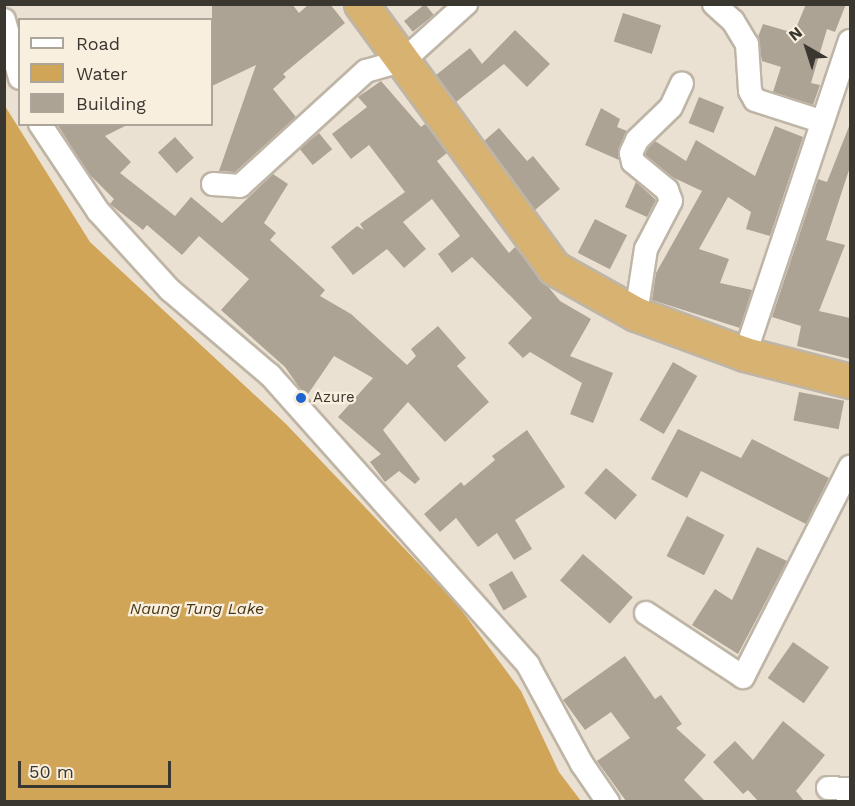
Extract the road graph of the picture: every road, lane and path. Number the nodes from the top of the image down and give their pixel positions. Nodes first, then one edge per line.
1 (361, 4) edge
2 (466, 4) edge
3 (714, 4) edge
4 (4, 20) edge
5 (850, 41) edge
6 (404, 60) junction
7 (846, 69) edge
8 (18, 71) edge
9 (682, 83) dead end
10 (823, 122) junction
11 (41, 126) edge
12 (213, 184) dead end
13 (636, 314) junction
14 (745, 354) junction
15 (850, 381) edge
16 (850, 467) edge
17 (646, 613) dead end
18 (828, 788) dead end
19 (850, 789) edge
20 (609, 801) edge

1 - 6 highway
2 - 6 street
3 - 10 street
4 - 8 street
5 - 7 street
6 - 12 street
6 - 13 highway
7 - 10 street
9 - 13 street
10 - 14 street
11 - 20 street
13 - 14 highway
14 - 15 highway
16 - 17 street
18 - 19 street

